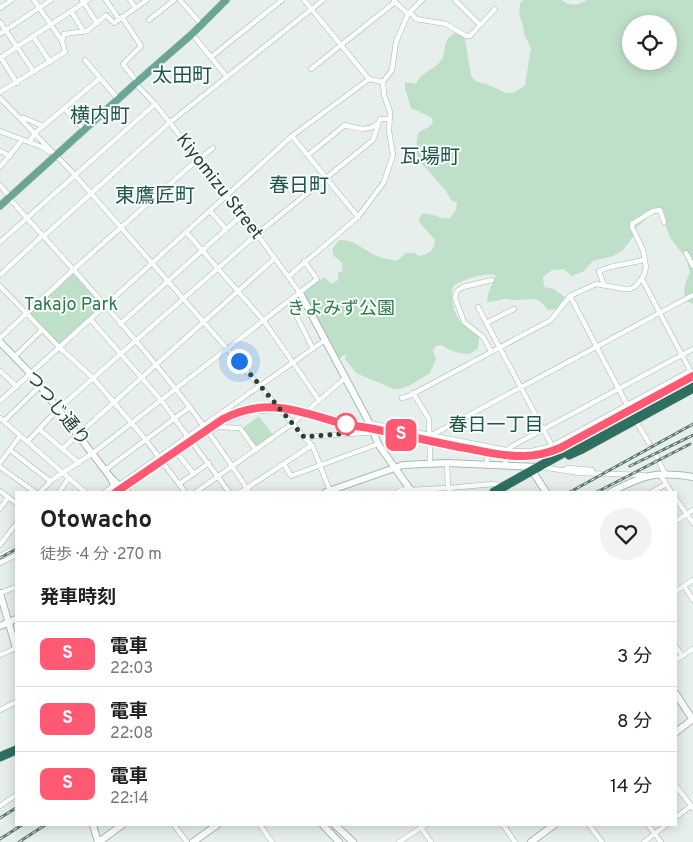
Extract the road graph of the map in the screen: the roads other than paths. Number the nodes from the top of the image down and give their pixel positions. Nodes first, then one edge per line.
1 (12, 0) edge
2 (34, 0) edge
3 (51, 0) edge
4 (106, 0) edge
5 (130, 0) edge
6 (147, 0) edge
7 (174, 0) edge
8 (180, 0) edge
9 (216, 0) edge
10 (226, 0) edge
11 (271, 0) edge
12 (282, 0) edge
13 (304, 0) edge
14 (323, 0) edge
15 (422, 0) edge
16 (455, 0) edge
17 (84, 1) edge
18 (395, 1) edge
19 (276, 5) junction
20 (135, 7) junction
21 (0, 8) edge
22 (39, 8) junction
23 (219, 8) junction
24 (311, 9) junction
25 (495, 9) dead end
26 (71, 11) junction
27 (409, 13) junction
28 (120, 18) junction
29 (149, 20) dead end
30 (0, 22) edge
31 (97, 23) junction
32 (50, 25) junction
33 (202, 25) junction
34 (480, 25) junction
35 (6, 30) junction
36 (84, 32) junction
37 (0, 34) edge
38 (192, 34) junction
39 (33, 36) junction
40 (62, 41) junction
41 (341, 44) junction
42 (16, 47) junction
43 (211, 57) junction
44 (0, 58) edge
45 (85, 60) dead end
46 (50, 62) junction
47 (311, 69) dead end
48 (34, 72) junction
49 (227, 77) junction
50 (100, 78) junction
51 (369, 80) junction
52 (136, 82) junction
53 (383, 82) junction
54 (17, 83) junction
55 (0, 92) edge
56 (0, 98) edge
57 (118, 99) junction
58 (155, 104) junction
59 (65, 109) junction
60 (20, 118) junction
61 (390, 119) junction
62 (170, 123) junction
63 (378, 123) junction
64 (43, 126) junction
65 (84, 130) junction
66 (0, 131) edge
67 (35, 134) junction
68 (292, 136) junction
69 (22, 140) junction
70 (30, 142) junction
71 (212, 148) dead end
72 (0, 152) edge
73 (56, 155) junction
74 (308, 155) junction
75 (10, 156) junction
76 (197, 160) junction
77 (0, 167) edge
78 (74, 175) junction
79 (326, 178) junction
80 (0, 185) edge
81 (91, 193) junction
82 (226, 196) junction
83 (10, 198) junction
84 (0, 206) edge
85 (210, 211) junction
86 (242, 215) junction
87 (358, 217) junction
88 (27, 218) junction
89 (664, 222) dead end
90 (121, 228) junction
91 (226, 229) junction
92 (186, 232) junction
93 (257, 234) junction
94 (43, 235) junction
95 (0, 242) edge
96 (202, 250) junction
97 (686, 253) dead end
98 (275, 258) junction
99 (644, 260) junction
100 (304, 261) junction
101 (152, 262) junction
102 (693, 266) edge
103 (218, 269) junction
104 (73, 270) junction
105 (0, 275) edge
106 (289, 276) junction
107 (642, 279) junction
108 (492, 280) dead end
109 (168, 281) junction
110 (604, 285) junction
111 (0, 286) edge
112 (238, 291) junction
113 (300, 292) junction
114 (693, 295) edge
115 (570, 296) junction
116 (183, 299) junction
117 (289, 301) junction
118 (105, 306) junction
119 (478, 307) dead end
120 (514, 309) dead end
121 (26, 313) junction
122 (660, 313) junction
123 (91, 320) junction
124 (264, 321) junction
125 (203, 322) junction
126 (486, 323) junction
127 (120, 324) junction
128 (42, 330) junction
129 (0, 340) edge
130 (325, 340) junction
131 (135, 342) junction
132 (499, 347) junction
133 (597, 347) junction
134 (60, 348) junction
135 (228, 348) junction
136 (313, 349) junction
137 (693, 349) edge
138 (491, 351) junction
139 (121, 355) junction
140 (682, 355) junction
141 (14, 357) junction
142 (293, 363) junction
143 (156, 364) junction
144 (690, 371) junction
145 (0, 372) edge
146 (31, 374) junction
147 (693, 376) edge
148 (93, 378) junction
149 (141, 378) junction
150 (345, 378) junction
151 (693, 381) edge
152 (17, 386) junction
153 (40, 386) junction
154 (260, 386) junction
155 (520, 387) junction
156 (693, 388) edge
157 (176, 389) junction
158 (619, 389) junction
159 (413, 393) junction
160 (402, 398) dead end
161 (161, 400) junction
162 (319, 400) junction
163 (0, 401) edge
164 (114, 402) junction
165 (628, 405) junction
166 (190, 407) junction
167 (58, 409) junction
168 (281, 410) junction
169 (634, 417) junction
170 (175, 418) junction
171 (2, 420) edge
172 (132, 422) junction
173 (293, 423) junction
174 (369, 423) junction
175 (203, 427) junction
176 (216, 427) junction
177 (39, 429) junction
178 (543, 430) junction
179 (208, 432) junction
180 (373, 432) junction
181 (78, 434) junction
182 (20, 436) junction
183 (188, 436) junction
184 (430, 436) junction
185 (304, 437) junction
186 (146, 440) junction
187 (27, 442) junction
188 (192, 442) junction
189 (649, 442) dead end
190 (378, 444) junction
191 (429, 444) junction
192 (312, 445) junction
193 (552, 446) junction
194 (62, 449) junction
195 (10, 450) junction
196 (256, 450) junction
197 (507, 450) junction
198 (93, 453) junction
199 (177, 453) junction
200 (656, 455) dead end
201 (159, 456) junction
202 (558, 457) junction
203 (163, 462) junction
204 (79, 463) junction
205 (447, 463) junction
206 (208, 464) junction
207 (284, 464) junction
208 (430, 464) junction
209 (487, 464) junction
210 (0, 465) edge
211 (320, 465) junction
212 (507, 465) junction
213 (232, 467) junction
214 (395, 468) junction
215 (540, 468) junction
216 (105, 470) junction
217 (592, 470) dead end
218 (562, 471) junction
219 (62, 473) junction
220 (194, 474) junction
221 (662, 474) junction
222 (649, 475) junction
223 (218, 476) junction
224 (693, 477) edge
225 (68, 478) junction
226 (50, 481) junction
227 (179, 484) junction
228 (666, 484) junction
229 (504, 487) junction
230 (121, 489) edge
231 (410, 490) edge
232 (449, 490) edge
233 (0, 491) edge
234 (34, 491) edge
235 (41, 491) edge
236 (60, 491) edge
237 (84, 491) edge
238 (184, 491) edge
239 (197, 491) edge
240 (228, 491) edge
241 (248, 491) edge
242 (328, 491) edge
243 (331, 491) edge
244 (496, 491) edge
245 (546, 491) edge
246 (613, 491) edge
247 (654, 491) edge
248 (670, 491) edge
249 (8, 497) junction
250 (677, 500) edge
251 (15, 502) edge
252 (0, 509) edge
253 (693, 510) edge
254 (687, 514) junction
255 (677, 520) edge
256 (693, 523) edge
257 (15, 525) edge
258 (2, 538) edge
259 (0, 545) edge
260 (15, 548) edge
261 (0, 556) edge
262 (15, 556) edge
263 (0, 563) edge
264 (693, 580) edge
265 (684, 586) junction
266 (15, 587) edge
267 (677, 590) edge
268 (0, 593) edge
269 (693, 600) edge
270 (15, 619) edge
271 (9, 622) junction
272 (0, 626) edge
273 (15, 642) edge
274 (15, 646) edge
275 (677, 648) edge
276 (693, 649) edge
277 (0, 655) edge
278 (682, 656) junction
279 (677, 659) edge
280 (677, 696) edge
281 (15, 702) edge
282 (0, 710) edge
283 (693, 720) edge
284 (677, 731) edge
285 (15, 750) edge
286 (0, 757) edge
287 (677, 787) edge
288 (15, 796) edge
289 (0, 805) edge
290 (692, 807) edge
291 (677, 816) edge
292 (93, 826) edge
293 (121, 826) edge
294 (175, 826) edge
295 (216, 826) edge
296 (261, 826) edge
297 (324, 826) edge
298 (336, 826) edge
299 (422, 826) edge
300 (504, 826) edge
301 (553, 826) edge
302 (590, 826) edge
303 (649, 826) edge
304 (665, 826) edge
305 (655, 834) junction
306 (334, 840) edge
307 (99, 842) edge
308 (186, 842) edge
309 (193, 842) edge
310 (272, 842) edge
311 (354, 842) edge
312 (399, 842) edge
313 (431, 842) edge
314 (515, 842) edge
315 (531, 842) edge
316 (602, 842) edge
317 (644, 842) edge
318 (661, 842) edge

1 - 21 street
2 - 22 street
3 - 22 street
4 - 28 street
5 - 20 street
6 - 20 street
7 - 29 street
8 - 33 street
9 - 23 street
10 - 23 main road
11 - 19 street
12 - 19 street
13 - 24 street
14 - 24 street
15 - 27 street
16 - 34 street
17 - 26 street
17 - 31 street
18 - 27 street
18 - 41 street
19 - 43 street
20 - 28 street
22 - 32 street
22 - 35 street
23 - 33 main road
24 - 41 street
24 - 49 street
25 - 34 street
26 - 32 street
26 - 36 street
27 - 34 street
27 - 53 street
28 - 31 street
28 - 52 street, Kiyomizu Street
30 - 35 street
31 - 36 street
32 - 39 street
32 - 40 street
33 - 38 main road
35 - 37 street
35 - 42 street
36 - 40 street
38 - 43 street
38 - 52 main road
39 - 42 street
39 - 46 street
40 - 46 street
41 - 47 street
41 - 51 street
42 - 44 street
42 - 48 street
43 - 49 street
44 - 54 street
45 - 50 street
46 - 48 street
48 - 54 street
49 - 62 street
50 - 57 street
50 - 59 street
51 - 53 street
51 - 68 street
52 - 57 main road
52 - 58 street, Kiyomizu Street
53 - 61 street
54 - 55 street
56 - 60 street
57 - 65 main road
58 - 62 street, Kiyomizu Street
58 - 78 street
59 - 64 street
59 - 65 street
60 - 64 street
60 - 67 street
61 - 63 street
61 - 87 street
62 - 76 street, Kiyomizu Street
62 - 81 street
63 - 74 street
63 - 79 street
64 - 67 street
65 - 73 main road
66 - 69 street
67 - 70 street
67 - 73 street
68 - 74 street
68 - 82 street
69 - 70 street
69 - 75 street
70 - 73 street
71 - 76 street
72 - 75 street
73 - 78 street
73 - 83 main road
74 - 79 street
75 - 77 street
76 - 82 street, Kiyomizu Street
76 - 90 street
78 - 81 street
78 - 88 street
79 - 87 street
79 - 93 street
80 - 83 street
81 - 90 street
81 - 94 street
82 - 85 street
82 - 86 street, Kiyomizu Street
83 - 84 main road
83 - 88 street
85 - 91 street
85 - 92 street
86 - 91 street
86 - 93 street, Kiyomizu Street
87 - 100 street
88 - 94 street
88 - 95 street
89 - 99 street
90 - 101 street
90 - 104 street
91 - 96 street
92 - 96 street
92 - 101 street
93 - 98 street, Kiyomizu Street
93 - 103 street
94 - 104 street
94 - 105 street
96 - 103 street
96 - 109 street
97 - 102 street
98 - 106 street, Kiyomizu Street
98 - 112 street
99 - 107 street
99 - 110 street
100 - 106 street
100 - 113 street
101 - 109 street
101 - 118 street
103 - 112 street
103 - 116 street
104 - 118 street
104 - 121 street
106 - 113 street, Kiyomizu Street
107 - 110 street
107 - 122 street
108 - 138 street
109 - 116 street
109 - 127 street
110 - 115 street
111 - 121 street
112 - 124 street
112 - 125 street
113 - 117 street
113 - 130 street
114 - 122 street
115 - 132 street
115 - 133 street
116 - 125 street
116 - 131 street
117 - 124 street
117 - 136 street
118 - 123 street
118 - 127 street
119 - 126 street
120 - 126 street
121 - 128 street
121 - 129 street
122 - 133 street
122 - 140 street
123 - 134 street
123 - 139 street
124 - 135 street
124 - 142 street
125 - 135 street
125 - 143 street
126 - 132 street
127 - 131 street
128 - 134 street
128 - 141 street
129 - 141 street, つつじ通り
130 - 136 street
130 - 150 street
131 - 139 street
131 - 143 street
132 - 138 street
132 - 155 street
133 - 155 street
133 - 158 street
134 - 146 street
134 - 148 street
135 - 154 street
135 - 157 street
136 - 142 street
137 - 140 street
138 - 159 street
139 - 148 street
139 - 149 street
140 - 144 street
140 - 158 street
141 - 146 street, つつじ通り
142 - 154 street
142 - 162 street
143 - 149 street
143 - 157 street
144 - 147 street
144 - 165 street
145 - 152 street
146 - 152 street
146 - 153 street, つつじ通り
148 - 164 street
148 - 167 street
149 - 161 street
149 - 164 street
150 - 162 street
150 - 174 street
151 - 169 highway
152 - 163 street
153 - 167 street, つつじ通り
153 - 171 street
154 - 168 street
154 - 175 street
155 - 178 street
155 - 184 street
156 - 169 highway
157 - 161 street
157 - 166 street
158 - 165 street
158 - 178 street
159 - 160 street
159 - 184 street
161 - 170 street
161 - 172 street
162 - 173 street
164 - 172 street
164 - 181 street
165 - 169 street
165 - 193 street
166 - 170 street
166 - 175 street
167 - 177 street
167 - 181 street, つつじ通り
168 - 173 street
168 - 176 street
169 - 189 street
169 - 202 highway
169 - 215 highway
170 - 183 street
170 - 186 street
171 - 182 street
172 - 186 street
172 - 198 street
173 - 185 street
173 - 196 street
174 - 180 street
174 - 184 street
175 - 179 street
175 - 183 street
176 - 179 street
176 - 196 street
177 - 187 street
177 - 194 street
178 - 193 street
178 - 197 street
179 - 188 street
179 - 213 street
180 - 185 street
180 - 190 street
180 - 191 street
181 - 194 street
181 - 198 street, つつじ通り
182 - 187 street
182 - 195 street
183 - 201 street
184 - 191 street
184 - 197 street
185 - 192 street
186 - 201 street
186 - 216 street
187 - 219 street
188 - 199 street
188 - 206 street
190 - 211 street
190 - 214 street
191 - 208 street
191 - 209 street
192 - 207 street
192 - 211 street
193 - 197 street
193 - 202 street
194 - 204 street
195 - 210 street
195 - 226 street
196 - 213 street
197 - 212 street
198 - 204 street
198 - 216 street, つつじ通り
199 - 203 street
199 - 220 street
200 - 221 street
201 - 203 street
201 - 230 street
202 - 215 highway
203 - 227 street
203 - 230 street
204 - 219 street
205 - 208 street
205 - 209 street
205 - 232 street
206 - 220 street
206 - 223 street
207 - 211 street
207 - 241 street
208 - 214 street
209 - 212 street
210 - 234 street
211 - 242 street
212 - 215 street
213 - 223 street
213 - 241 street
214 - 231 street
214 - 243 street
215 - 218 street
215 - 229 highway
215 - 245 street
216 - 230 street, つつじ通り
217 - 218 street
218 - 222 street
219 - 225 street
219 - 226 street
220 - 227 street
221 - 222 street
221 - 224 street
221 - 228 street
222 - 246 street
223 - 239 street
223 - 240 street
225 - 236 street
225 - 237 street
226 - 235 street
227 - 238 street
228 - 247 street
228 - 248 street
229 - 232 street
229 - 244 highway
231 - 232 street
233 - 249 street
249 - 251 street
249 - 252 street
250 - 254 street
253 - 254 street
254 - 255 street
254 - 256 street
257 - 258 street
258 - 259 street
260 - 261 street
262 - 263 street
264 - 265 street
265 - 267 street
265 - 269 street
266 - 268 street
268 - 271 street
270 - 271 street
271 - 272 street
271 - 273 street
274 - 277 street
275 - 278 street
276 - 278 street
278 - 279 street
280 - 283 street
281 - 282 street
283 - 284 street
285 - 286 highway
287 - 290 street
288 - 289 street
290 - 291 street
292 - 307 street
293 - 307 street
294 - 308 street
295 - 309 street
296 - 310 street
297 - 306 street
298 - 311 street
299 - 312 street
299 - 313 street
300 - 314 street
301 - 315 street
302 - 316 street
303 - 305 street
304 - 305 street
305 - 317 street
305 - 318 street

